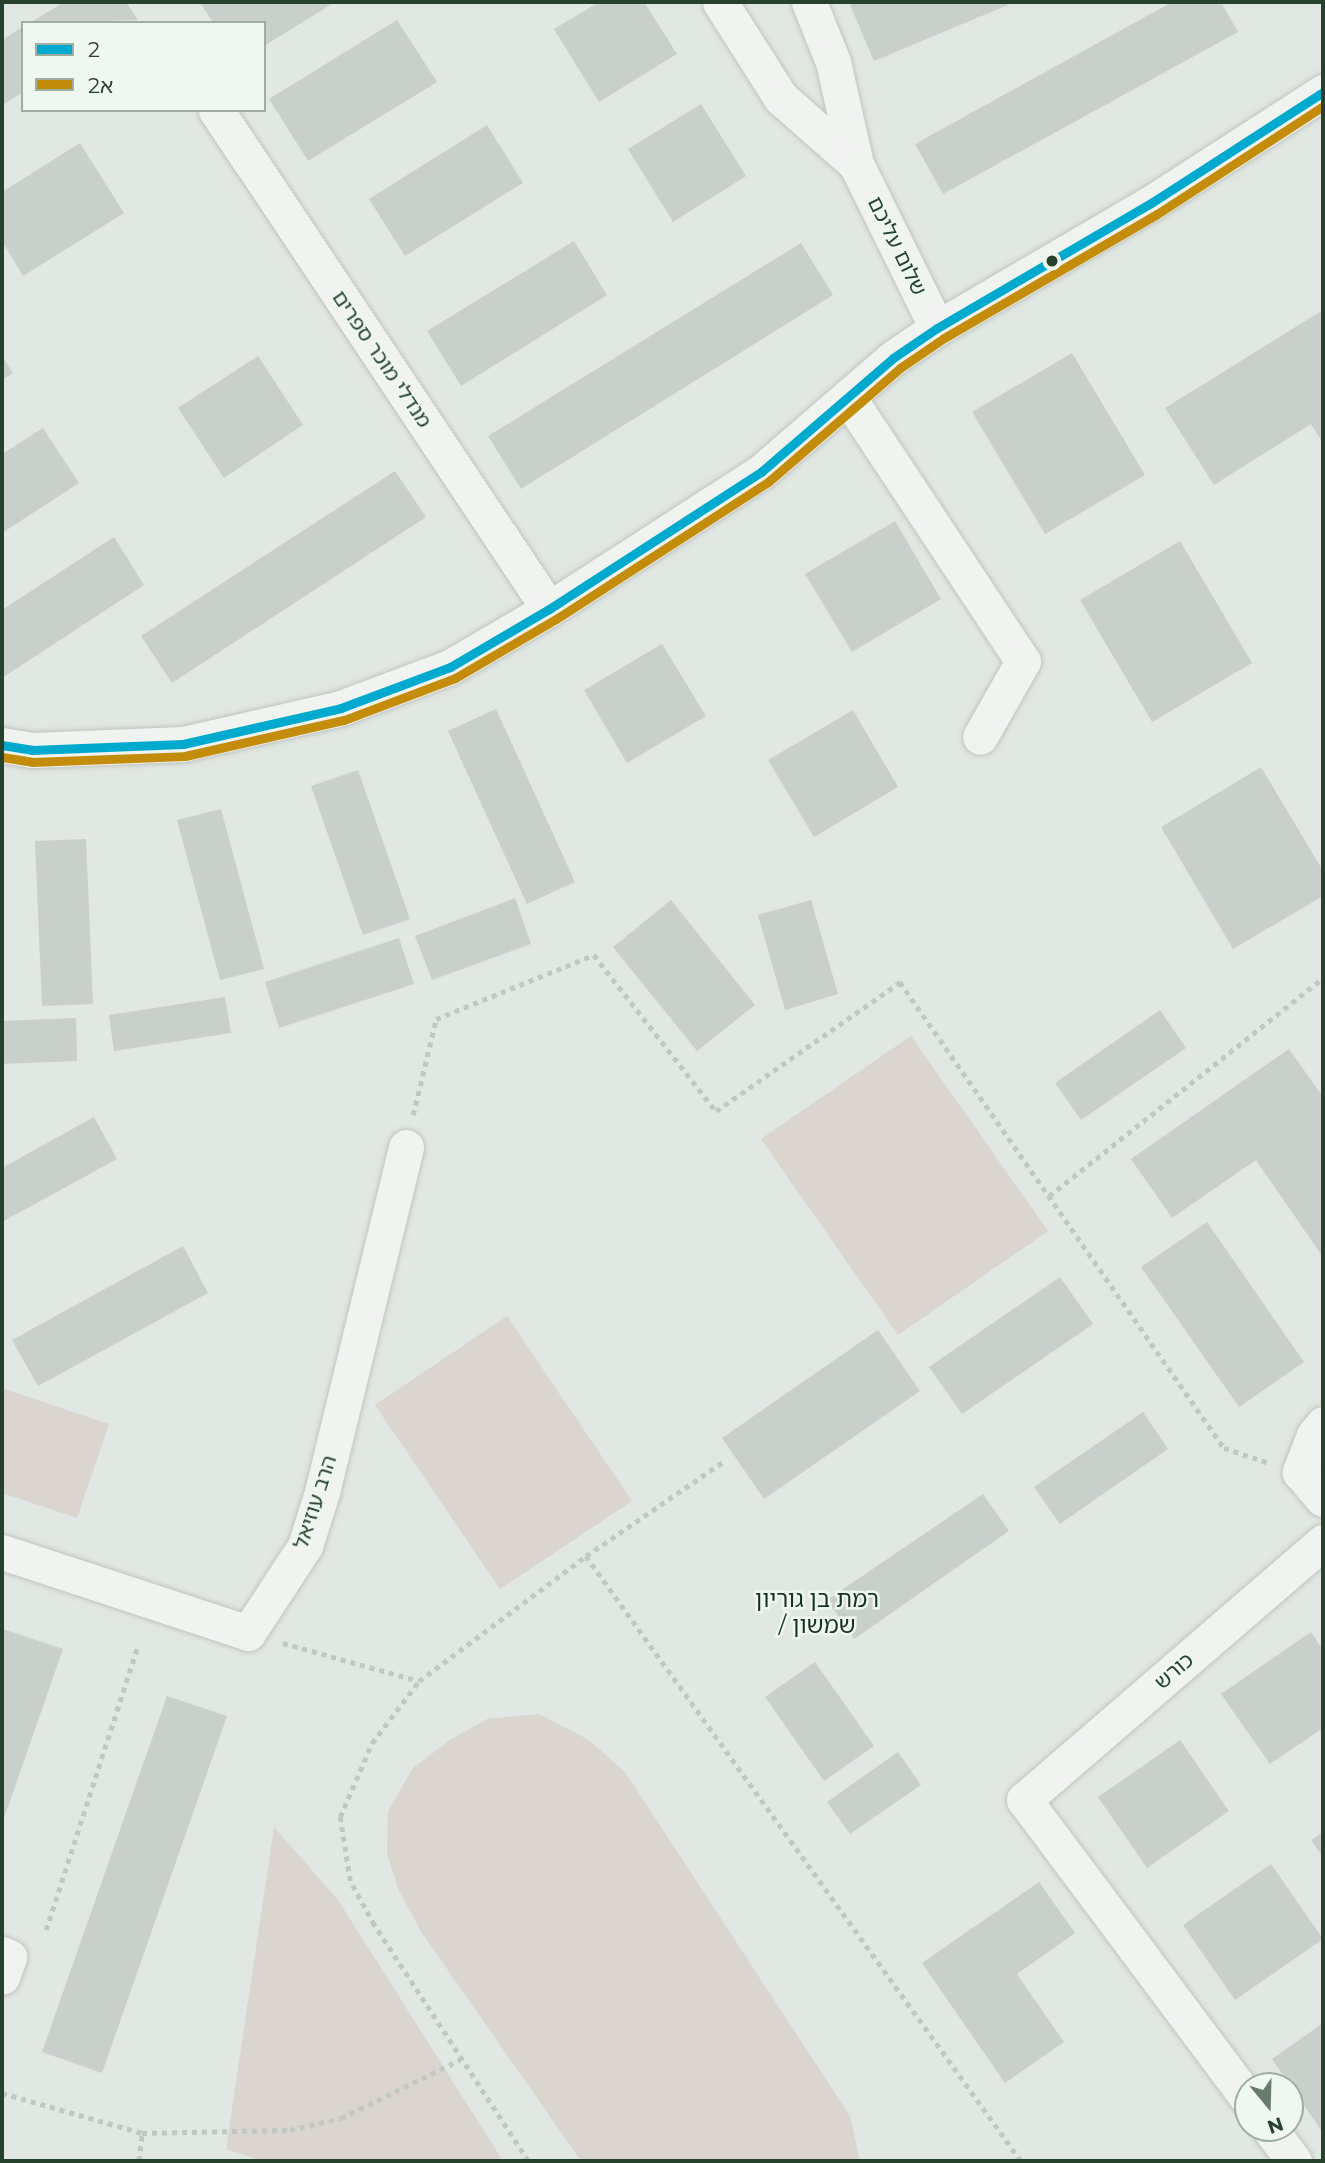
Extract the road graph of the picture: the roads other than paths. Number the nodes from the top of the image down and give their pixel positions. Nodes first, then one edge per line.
1 (720, 2) edge
2 (809, 2) edge
3 (1323, 92) edge
4 (217, 112) edge
5 (856, 164) junction
6 (937, 328) junction
7 (848, 397) junction
8 (549, 608) junction
9 (980, 737) dead end
10 (2, 745) edge
11 (406, 1147) road end
12 (1323, 1424) edge
13 (1323, 1499) edge
14 (1323, 1542) edge
15 (2, 1552) edge
16 (2, 1954) edge
17 (2, 1977) edge
18 (1234, 2080) edge
19 (1280, 2142) edge
20 (1294, 2161) edge

1 - 5 street, שלום עליכם
2 - 5 street, שלום עליכם
3 - 6 street
4 - 8 street, מנדלי מוכר ספרים
5 - 6 street, שלום עליכם
6 - 7 street
7 - 8 street
7 - 9 street
8 - 10 street
11 - 15 street, הרב עוזיאל
12 - 13 street
14 - 18 street, כורש
16 - 17 street
19 - 20 street

